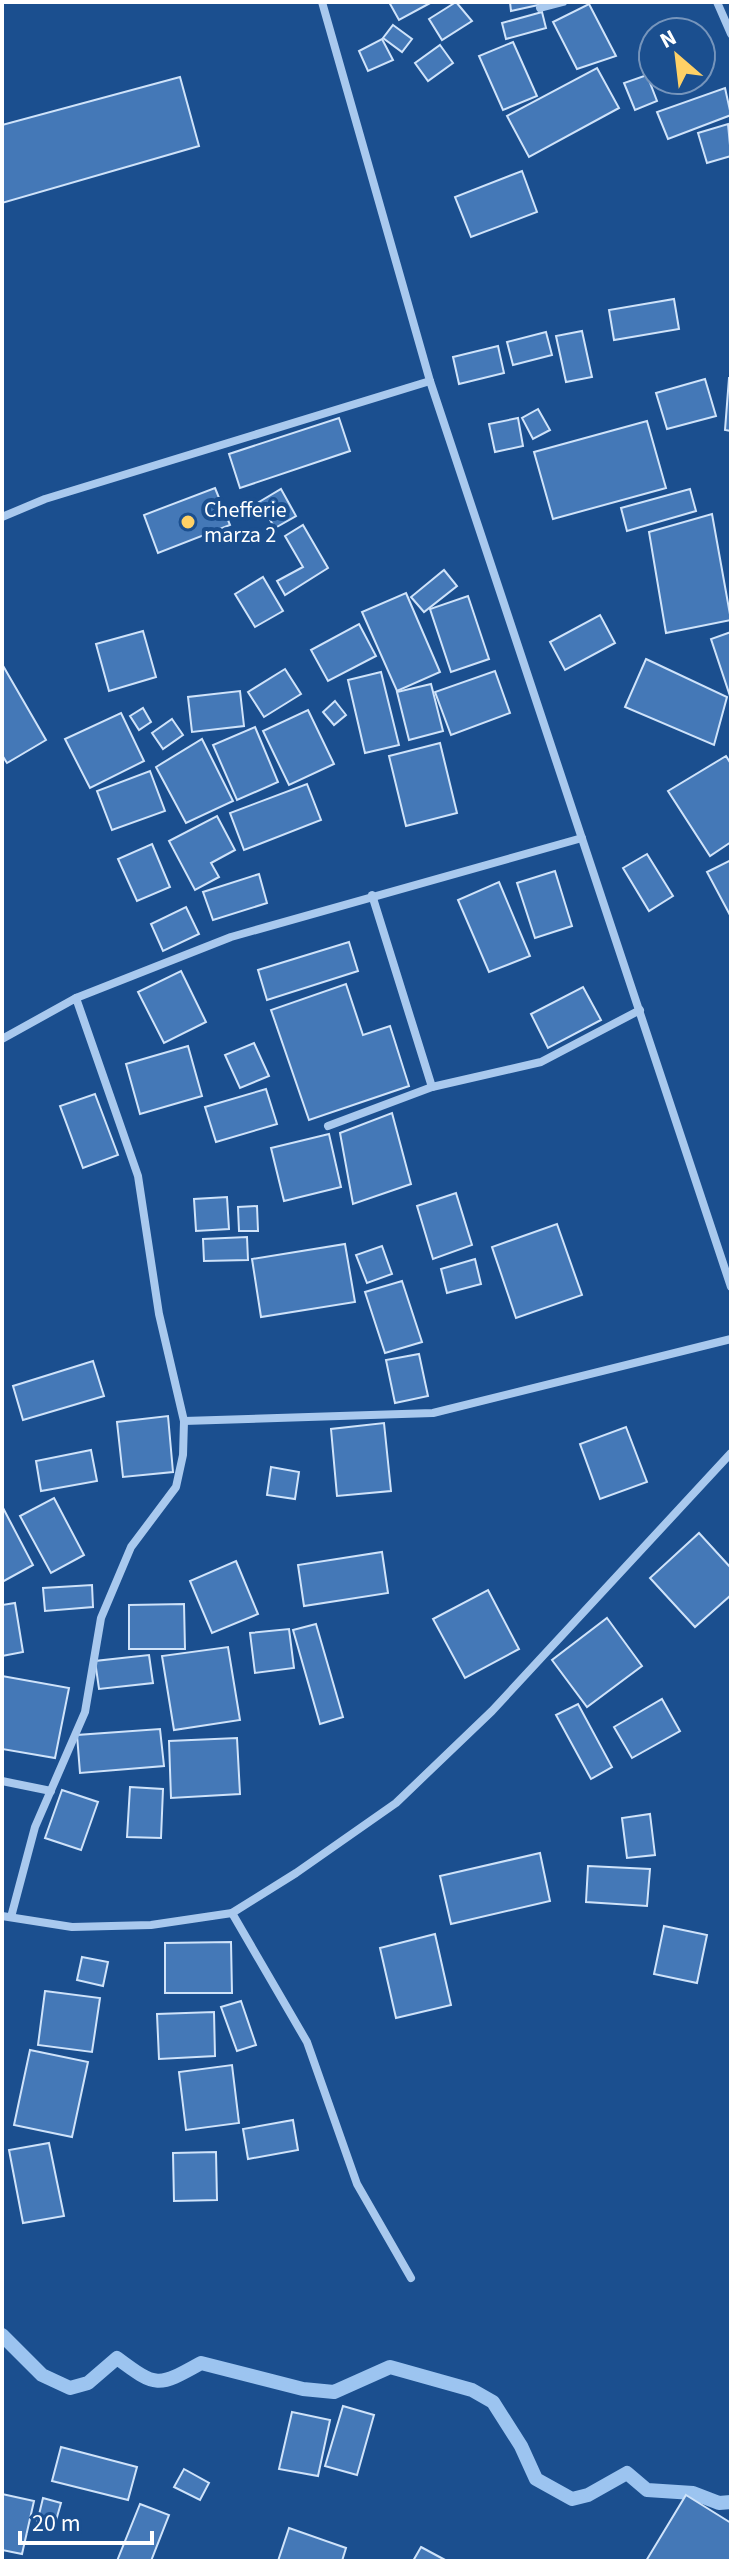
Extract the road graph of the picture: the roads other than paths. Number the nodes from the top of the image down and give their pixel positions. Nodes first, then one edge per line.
1 (322, 2) edge
2 (563, 2) edge
3 (717, 2) edge
4 (540, 8) dead end
5 (731, 34) edge
6 (430, 381) junction
7 (2, 517) edge
8 (582, 838) junction
9 (372, 895) junction
10 (76, 998) junction
11 (640, 1010) junction
12 (2, 1039) edge
13 (432, 1087) junction
14 (328, 1126) dead end
15 (731, 1287) edge
16 (731, 1339) edge
17 (184, 1421) junction
18 (731, 1453) edge
19 (2, 1781) edge
20 (51, 1791) junction
21 (232, 1913) junction
22 (7, 1917) edge
23 (411, 2278) dead end

1 - 6 street
2 - 4 street
3 - 5 street
6 - 7 street
6 - 8 street
8 - 9 street
8 - 11 street
9 - 10 street
9 - 13 street
10 - 12 street
10 - 17 street
11 - 13 street
11 - 15 street
13 - 14 street
16 - 17 street
17 - 20 street
18 - 21 street
19 - 20 street
20 - 22 street
21 - 22 street
21 - 23 street

